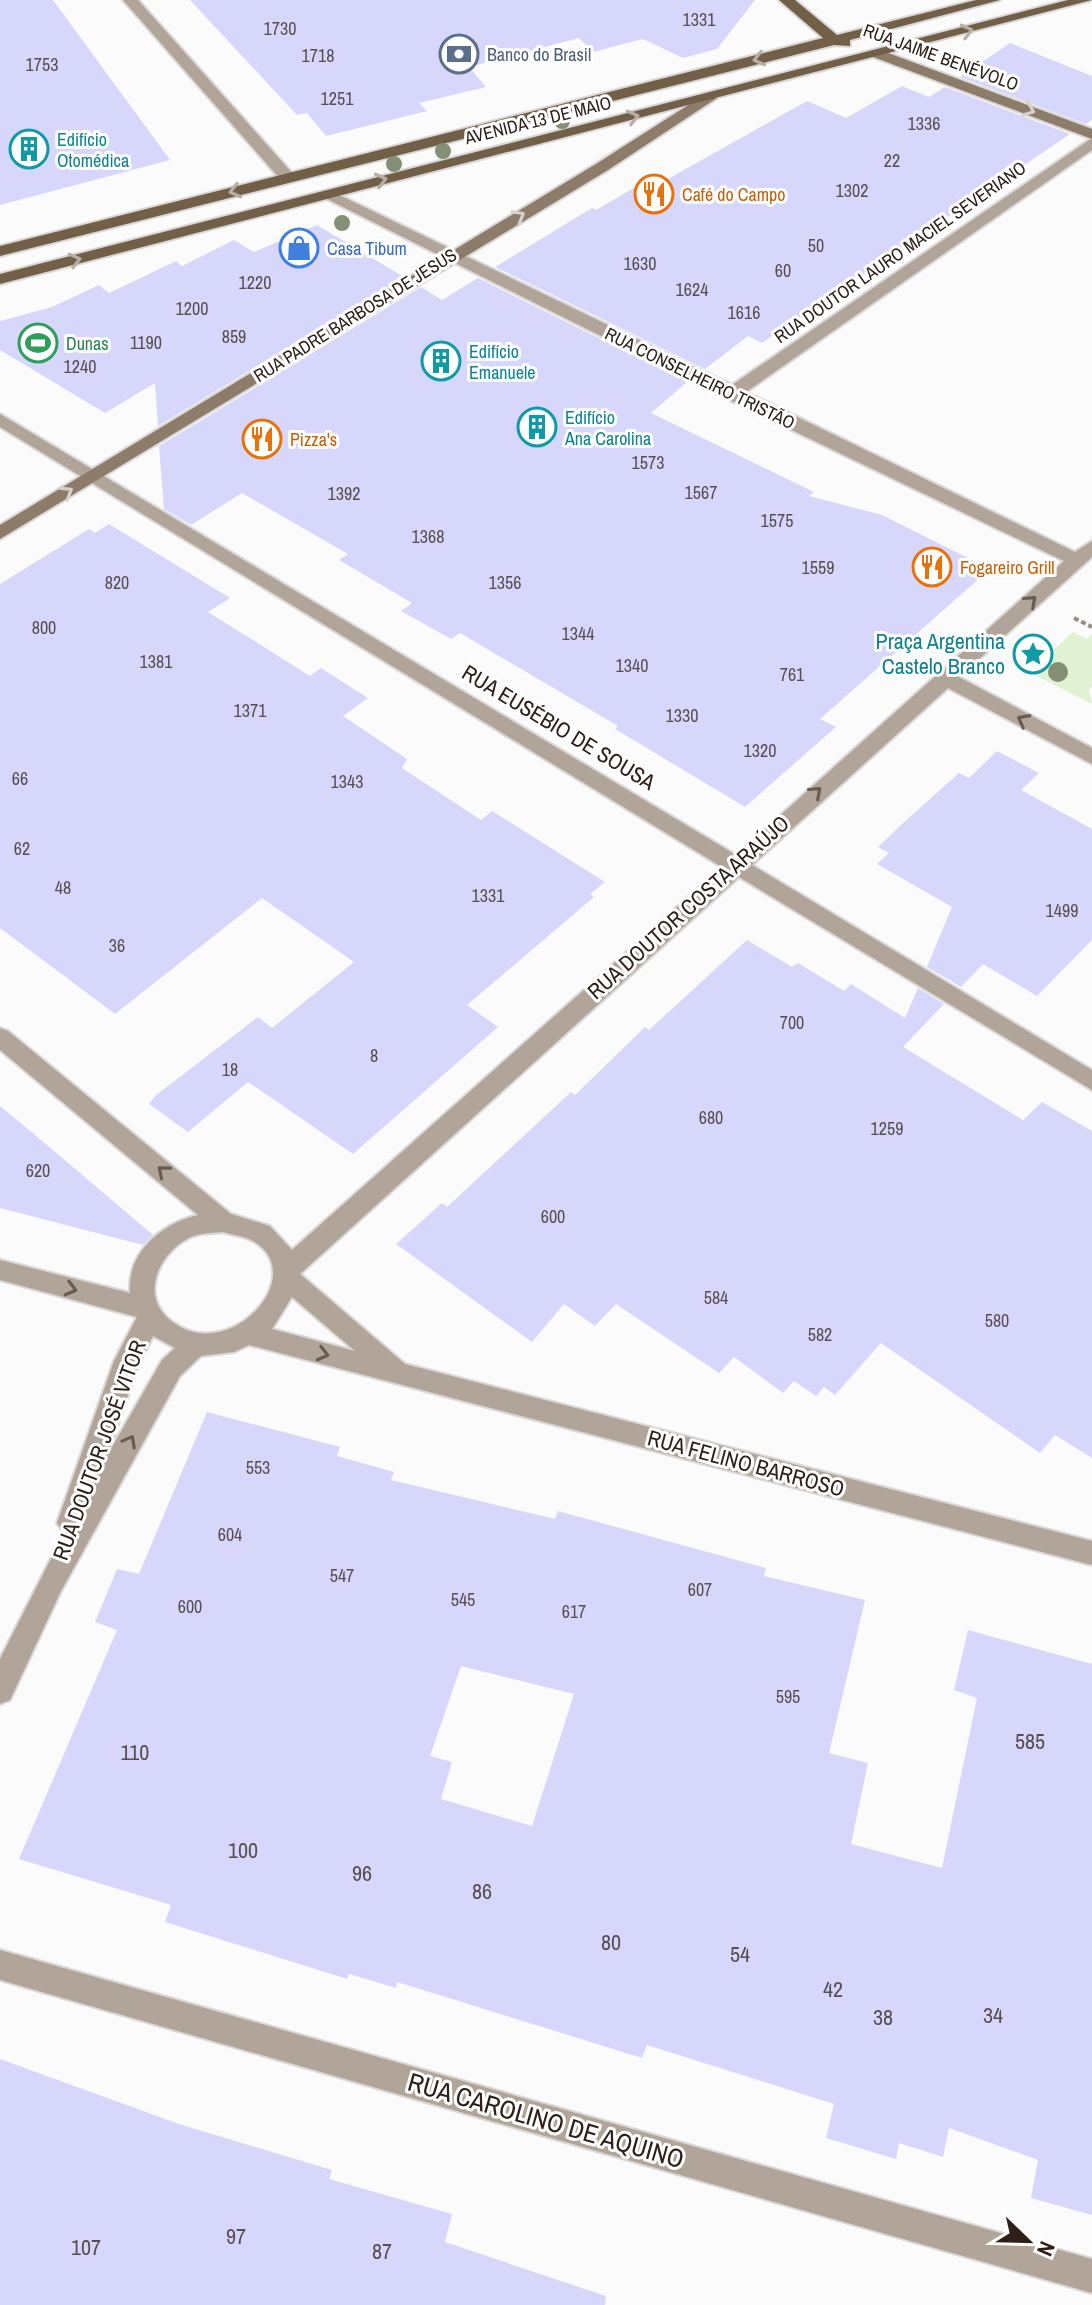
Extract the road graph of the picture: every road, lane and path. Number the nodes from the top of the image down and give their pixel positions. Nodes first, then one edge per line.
1 (130, 0) edge
2 (786, 0) edge
3 (993, 0) edge
4 (1085, 0) edge
5 (834, 40) junction
6 (878, 54) junction
7 (709, 98) junction
8 (1092, 134) edge
9 (1092, 143) edge
10 (287, 177) junction
11 (325, 194) junction
12 (0, 251) edge
13 (452, 255) junction
14 (0, 279) edge
15 (731, 394) junction
16 (0, 419) edge
17 (94, 475) junction
18 (0, 533) edge
19 (1085, 553) edge
20 (1083, 609) dead end
21 (1074, 618) junction
22 (1092, 627) edge
23 (1062, 628) dead end
24 (945, 678) junction
25 (1092, 757) edge
26 (737, 862) junction
27 (0, 1037) edge
28 (1092, 1081) edge
29 (223, 1222) junction
30 (0, 1270) edge
31 (287, 1274) junction
32 (146, 1313) junction
33 (247, 1334) junction
34 (196, 1344) junction
35 (400, 1373) junction
36 (1092, 1553) edge
37 (51, 1582) junction
38 (0, 1690) edge
39 (0, 1965) edge
40 (1092, 2276) edge

1 - 10 street
2 - 5 main road, RUA JAIME BENÉVOLO
3 - 5 main road, AVENIDA 13 DE MAIO
6 -> 4 main road, AVENIDA 13 DE MAIO
5 - 6 main road, RUA JAIME BENÉVOLO
5 -> 10 main road, AVENIDA 13 DE MAIO
6 - 7 main road, AVENIDA 13 DE MAIO
6 -> 8 street, RUA JAIME BENÉVOLO
11 -> 7 main road, AVENIDA 13 DE MAIO
13 -> 7 street, RUA PADRE BARBOSA DE JESUS
9 - 15 street, RUA DOUTOR LAURO MACIEL SEVERIANO
10 -> 12 main road, AVENIDA 13 DE MAIO
11 - 13 street, RUA CONSELHEIRO TRISTÃO
14 -> 11 main road, AVENIDA 13 DE MAIO
13 - 15 street, RUA CONSELHEIRO TRISTÃO
13 - 17 street, RUA PADRE BARBOSA DE JESUS
15 - 19 street, RUA CONSELHEIRO TRISTÃO
16 - 17 street, RUA EUSÉBIO DE SOUSA
18 -> 17 street, RUA PADRE BARBOSA DE JESUS
17 - 26 street, RUA EUSÉBIO DE SOUSA
24 -> 19 street, RUA DOUTOR COSTA ARAÚJO
20 - 21 path
21 - 22 path
21 - 23 path
25 -> 24 street
26 -> 24 street, RUA DOUTOR COSTA ARAÚJO
26 - 28 street, RUA EUSÉBIO DE SOUSA
26 - 31 street, RUA DOUTOR COSTA ARAÚJO
29 -> 27 street
29 - 31 street
29 - 32 street
30 -> 32 street
31 - 33 street
31 - 35 street, RUA FELINO BARROSO
32 - 34 street
32 - 37 street, RUA DOUTOR JOSÉ VITOR
33 - 34 street
33 -> 35 street, RUA FELINO BARROSO
37 -> 34 street, RUA DOUTOR JOSÉ VITOR
35 - 36 street, RUA FELINO BARROSO
37 - 38 street, RUA DOUTOR JOSÉ VITOR
39 - 40 street, RUA CAROLINO DE AQUINO

